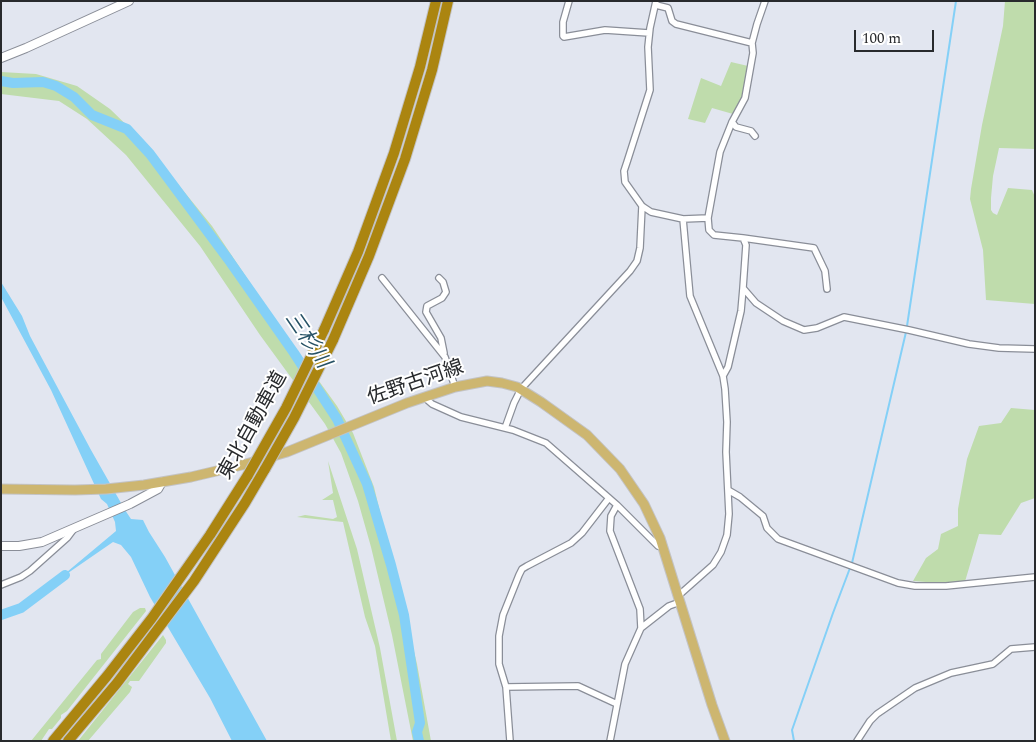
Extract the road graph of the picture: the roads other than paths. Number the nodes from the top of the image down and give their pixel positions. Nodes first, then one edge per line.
1 (129, 1) edge
2 (436, 1) edge
3 (448, 1) edge
4 (569, 1) edge
5 (765, 1) edge
6 (656, 3) edge
7 (649, 32) junction
8 (752, 43) junction
9 (1, 58) edge
10 (732, 122) junction
11 (755, 136) dead end
12 (642, 206) junction
13 (708, 218) junction
14 (683, 219) junction
15 (743, 238) junction
16 (382, 278) dead end
17 (439, 278) dead end
18 (743, 288) junction
19 (826, 289) dead end
20 (1035, 348) edge
21 (445, 358) junction
22 (723, 376) junction
23 (455, 387) junction
24 (521, 389) junction
25 (424, 397) junction
26 (505, 428) junction
27 (162, 482) junction
28 (1, 490) edge
29 (728, 490) junction
30 (609, 498) junction
31 (617, 505) junction
32 (73, 530) junction
33 (1, 546) edge
34 (663, 547) junction
35 (1035, 577) edge
36 (1, 585) edge
37 (679, 599) junction
38 (641, 628) junction
39 (1035, 647) edge
40 (506, 687) junction
41 (617, 704) junction
42 (53, 741) edge
43 (68, 741) edge
44 (510, 741) edge
45 (610, 741) edge
46 (725, 741) edge
47 (857, 741) edge

1 - 9 street
2 - 42 highway, 東北自動車道, bridge
3 - 43 highway, 東北自動車道, bridge
4 - 7 street
5 - 8 street
6 - 7 street
6 - 8 street
7 - 12 street
8 - 10 street
10 - 11 street
10 - 13 street
12 - 14 street
12 - 24 street
13 - 14 street
13 - 15 street
14 - 22 street
15 - 18 street
15 - 19 street
16 - 21 street
17 - 21 street
18 - 20 street
18 - 22 street
21 - 23 street
22 - 29 street
23 - 24 main road, 佐野古河線
23 - 25 main road, 佐野古河線
24 - 26 street
24 - 34 main road, 佐野古河線
25 - 26 street
25 - 27 main road, 佐野古河線
26 - 30 street
27 - 28 main road, 佐野古河線
27 - 32 street
29 - 35 street
29 - 37 street
30 - 31 street
30 - 40 street
31 - 34 street
31 - 38 street
32 - 33 street
32 - 36 street
34 - 37 main road, 佐野古河線
37 - 38 street
37 - 46 main road, 佐野古河線
38 - 41 street
39 - 47 street
40 - 41 street
40 - 44 street
41 - 45 street

